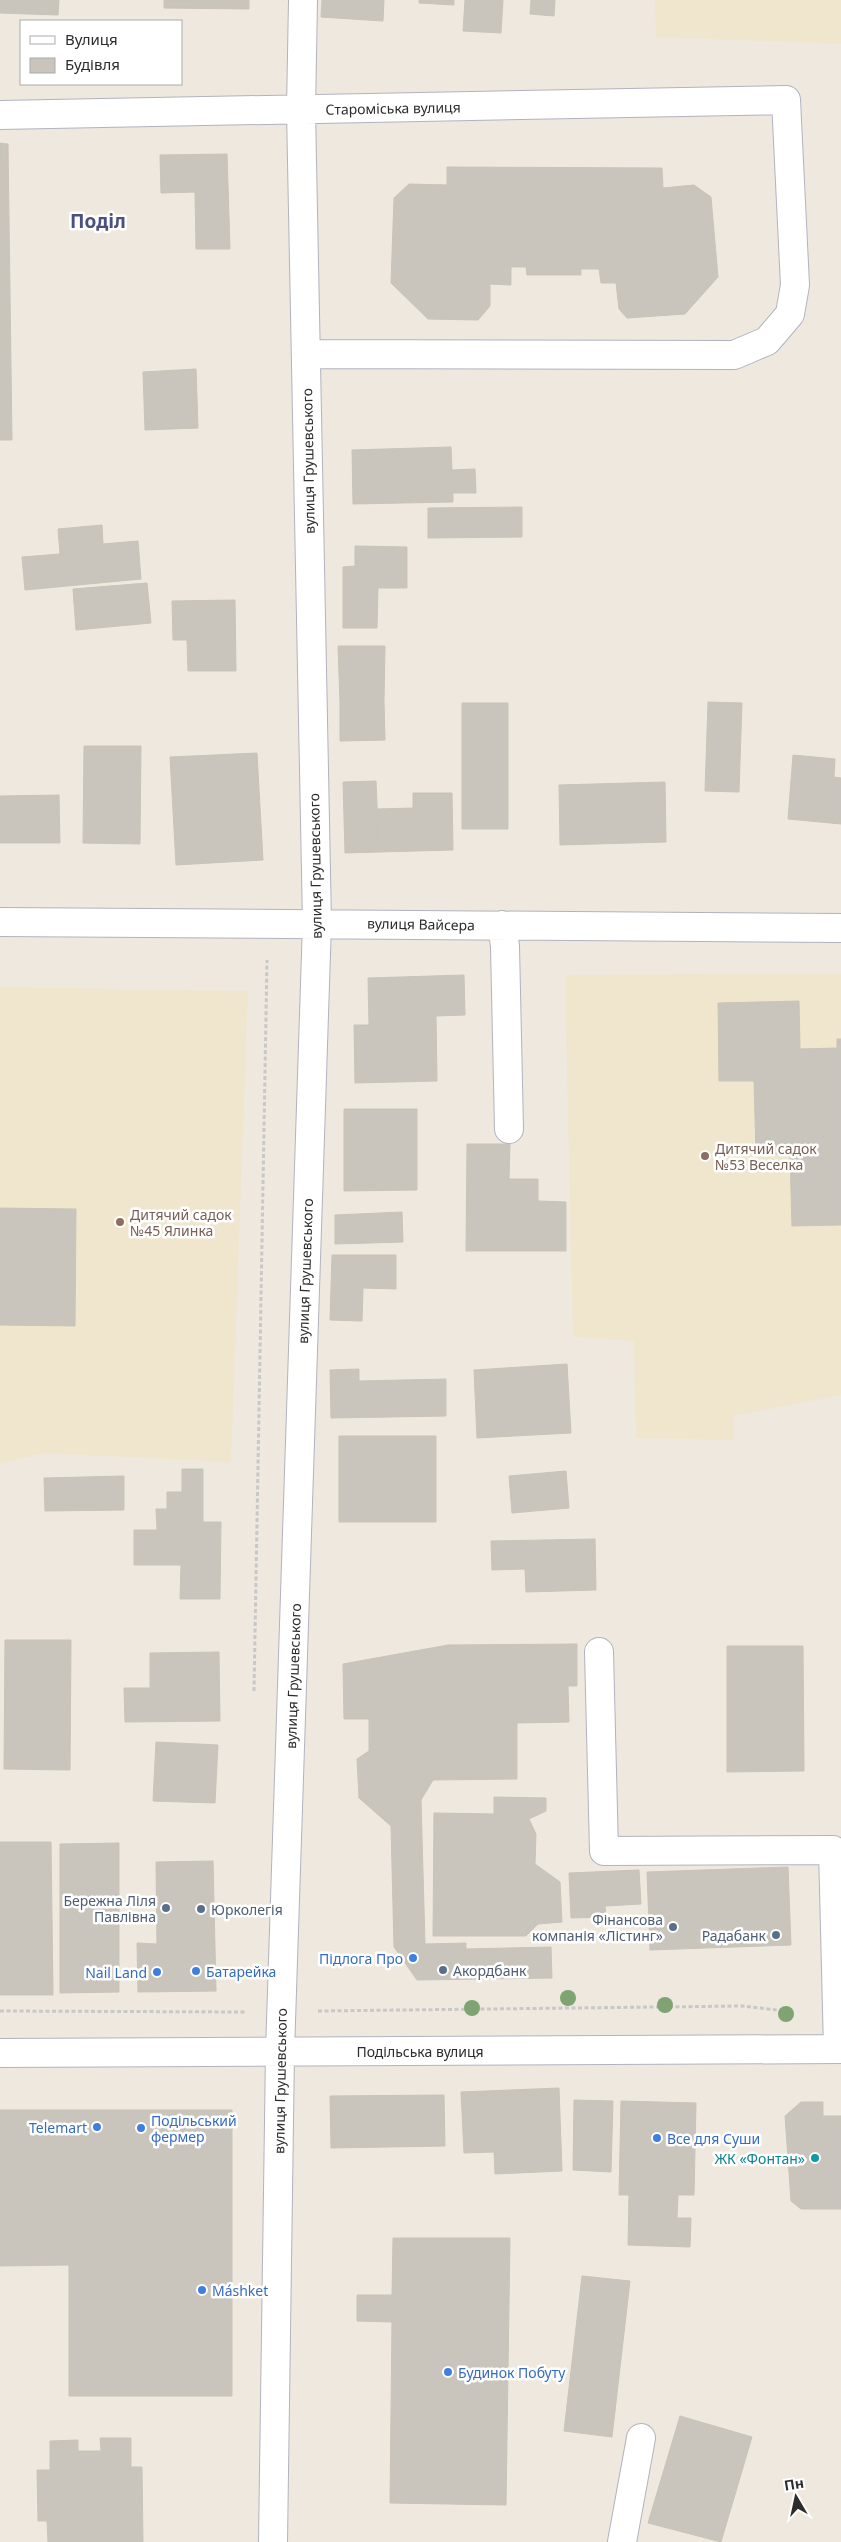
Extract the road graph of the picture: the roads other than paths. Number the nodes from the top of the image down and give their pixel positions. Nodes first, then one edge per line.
1 (303, 0) edge
2 (301, 110) junction
3 (0, 115) edge
4 (306, 354) junction
5 (0, 922) edge
6 (316, 923) junction
7 (502, 925) junction
8 (841, 928) edge
9 (509, 1129) dead end
10 (599, 1652) dead end
11 (840, 2049) edge
12 (280, 2052) junction
13 (0, 2053) edge
14 (641, 2438) dead end
15 (273, 2542) edge
16 (622, 2542) edge

1 - 2 street, вулиця Грушевського
2 - 3 street, Староміська вулиця
2 - 4 street, вулиця Грушевського
2 - 4 street, Староміська вулиця
4 - 6 street, вулиця Грушевського
5 - 6 street, вулиця Вайсера
6 - 7 street, вулиця Вайсера
6 - 12 street, вулиця Грушевського
7 - 8 street, вулиця Вайсера
7 - 9 street
10 - 11 street
11 - 12 street, Подільська вулиця
12 - 13 street, Подільська вулиця
12 - 15 street, вулиця Грушевського
14 - 16 street

